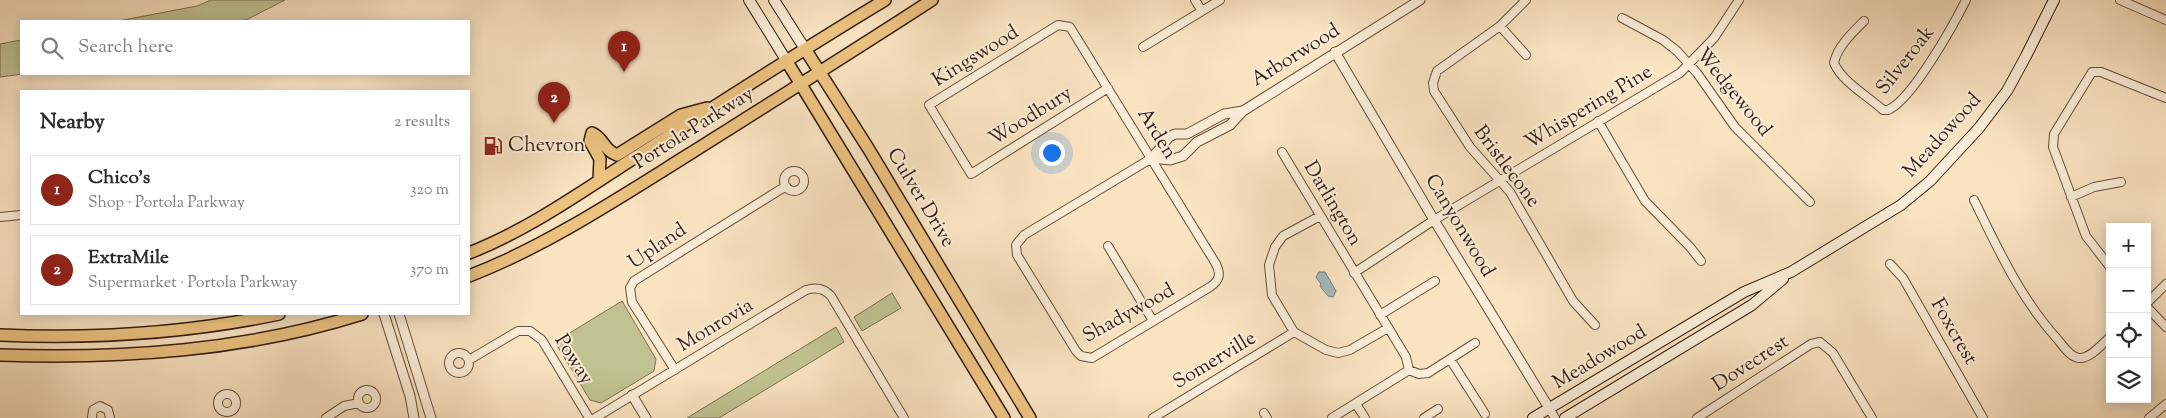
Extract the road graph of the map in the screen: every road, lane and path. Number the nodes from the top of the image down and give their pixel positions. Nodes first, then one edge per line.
1 (749, 0) edge
2 (774, 0) edge
3 (885, 0) edge
4 (932, 0) edge
5 (1195, 0) edge
6 (1220, 0) edge
7 (1420, 0) edge
8 (1526, 0) edge
9 (1739, 0) edge
10 (1966, 0) edge
11 (2054, 0) edge
12 (2120, 0) edge
13 (1202, 11) junction
14 (1622, 18) dead end
15 (2166, 20) edge
16 (1864, 21) dead end
17 (1058, 25) joint
18 (1500, 26) junction
19 (1143, 47) dead end
20 (805, 49) junction
21 (1334, 52) junction
22 (1526, 56) dead end
23 (786, 60) junction
24 (1690, 64) junction
25 (820, 73) junction
26 (800, 85) junction
27 (1108, 88) junction
28 (2166, 98) edge
29 (721, 104) junction
30 (1243, 110) junction
31 (1598, 121) junction
32 (1282, 152) dead end
33 (1152, 158) junction
34 (971, 174) joint
35 (599, 180) junction
36 (1500, 181) junction
37 (2121, 182) dead end
38 (786, 186) dead end
39 (2071, 197) junction
40 (1974, 200) dead end
41 (1810, 202) dead end
42 (20, 215) edge
43 (1320, 216) junction
44 (0, 217) edge
45 (1434, 220) junction
46 (1016, 245) joint
47 (1108, 246) dead end
48 (470, 253) edge
49 (1701, 261) dead end
50 (2106, 262) edge
51 (1890, 264) dead end
52 (1219, 271) joint
53 (1791, 272) junction
54 (1354, 273) junction
55 (470, 276) edge
56 (1435, 281) dead end
57 (2166, 284) edge
58 (2151, 299) edge
59 (2151, 311) edge
60 (272, 315) edge
61 (359, 315) edge
62 (384, 315) edge
63 (399, 315) edge
64 (1380, 315) junction
65 (1153, 320) junction
66 (1595, 324) dead end
67 (2166, 327) edge
68 (1388, 328) junction
69 (1294, 332) junction
70 (0, 335) edge
71 (2106, 340) edge
72 (1475, 343) dead end
73 (0, 355) edge
74 (1450, 358) junction
75 (469, 360) dead end
76 (675, 370) junction
77 (1409, 370) junction
78 (632, 395) junction
79 (359, 403) dead end
80 (1356, 404) junction
81 (2166, 404) edge
82 (1549, 408) junction
83 (1438, 409) dead end
84 (233, 411) dead end
85 (1485, 414) dead end
86 (92, 418) edge
87 (110, 418) edge
88 (238, 418) edge
89 (326, 418) edge
90 (414, 418) edge
91 (431, 418) edge
92 (589, 418) edge
93 (595, 418) edge
94 (646, 418) edge
95 (904, 418) edge
96 (1004, 418) edge
97 (1030, 418) edge
98 (1153, 418) edge
99 (1332, 418) edge
100 (1365, 418) edge
101 (1424, 418) edge
102 (1533, 418) edge
103 (1555, 418) edge
104 (1565, 418) edge
105 (1698, 418) edge
106 (1872, 418) edge
107 (1983, 418) edge
108 (2149, 418) edge

1 - 23 main road
2 - 20 main road, Culver Drive
3 - 20 main road, Portola Parkway
4 - 25 main road, Portola Parkway
5 - 13 street
6 - 13 street
7 - 21 street, Arborwood
8 - 18 street
9 - 24 street, Whispering Pine
10 - 16 street, Silveroak
11 - 53 main road, Meadowood
12 - 15 street
13 - 19 street
14 - 24 street, Wedgewood
17 - 27 street, Arden
17 - 34 street, Kingswood
18 - 22 street
18 - 36 street, Bristlecone
20 - 23 main road, Portola Parkway
20 - 25 main road, Culver Drive
21 - 30 street, Arborwood
21 - 45 street, Canyonwood
23 - 26 main road
23 - 29 main road, Portola Parkway
24 - 31 street, Whispering Pine
24 - 41 street, Wedgewood
25 - 26 main road, Portola Parkway
25 - 97 main road, Culver Drive
26 - 55 main road, Portola Parkway
26 - 96 main road
27 - 33 street, Arden
27 - 34 street, Woodbury
28 - 39 street
29 - 35 main road, Portola Parkway
29 - 35 main road
30 - 33 street, Arborwood
30 - 33 street, Arborwood
31 - 36 street, Whispering Pine
31 - 49 street
32 - 43 street, Darlington
33 - 46 street, Arborwood
33 - 52 street, Arden
35 - 48 main road, Portola Parkway
36 - 45 street, Whispering Pine
36 - 66 street, Bristlecone
37 - 39 street
38 - 76 street, Upland
39 - 50 street
40 - 71 street
42 - 44 street
43 - 54 street, Darlington
43 - 69 street
45 - 54 street, Darlington
45 - 82 street, Canyonwood
46 - 65 street, Shadywood
47 - 65 street
51 - 107 street, Foxcrest
52 - 65 street, Shadywood
53 - 82 main road, Meadowood
53 - 104 main road, Meadowood
54 - 64 street, Darlington
56 - 64 street
57 - 58 street
59 - 67 street
60 - 70 main road
61 - 73 main road
62 - 90 street
63 - 91 street
64 - 68 street, Darlington
68 - 69 street
68 - 77 street, Darlington
69 - 98 street, Somerville
72 - 74 street
74 - 77 street
74 - 85 street
75 - 92 street, Poway
76 - 78 street, Monrovia
76 - 95 street, Monrovia
77 - 80 street
78 - 93 street, Monrovia
78 - 94 street
79 - 89 street
80 - 99 street
80 - 100 street
81 - 108 street
82 - 102 main road, Meadowood
82 - 103 street, Canyonwood
83 - 101 street
84 - 88 street
86 - 87 street
105 - 106 street, Dovecrest

